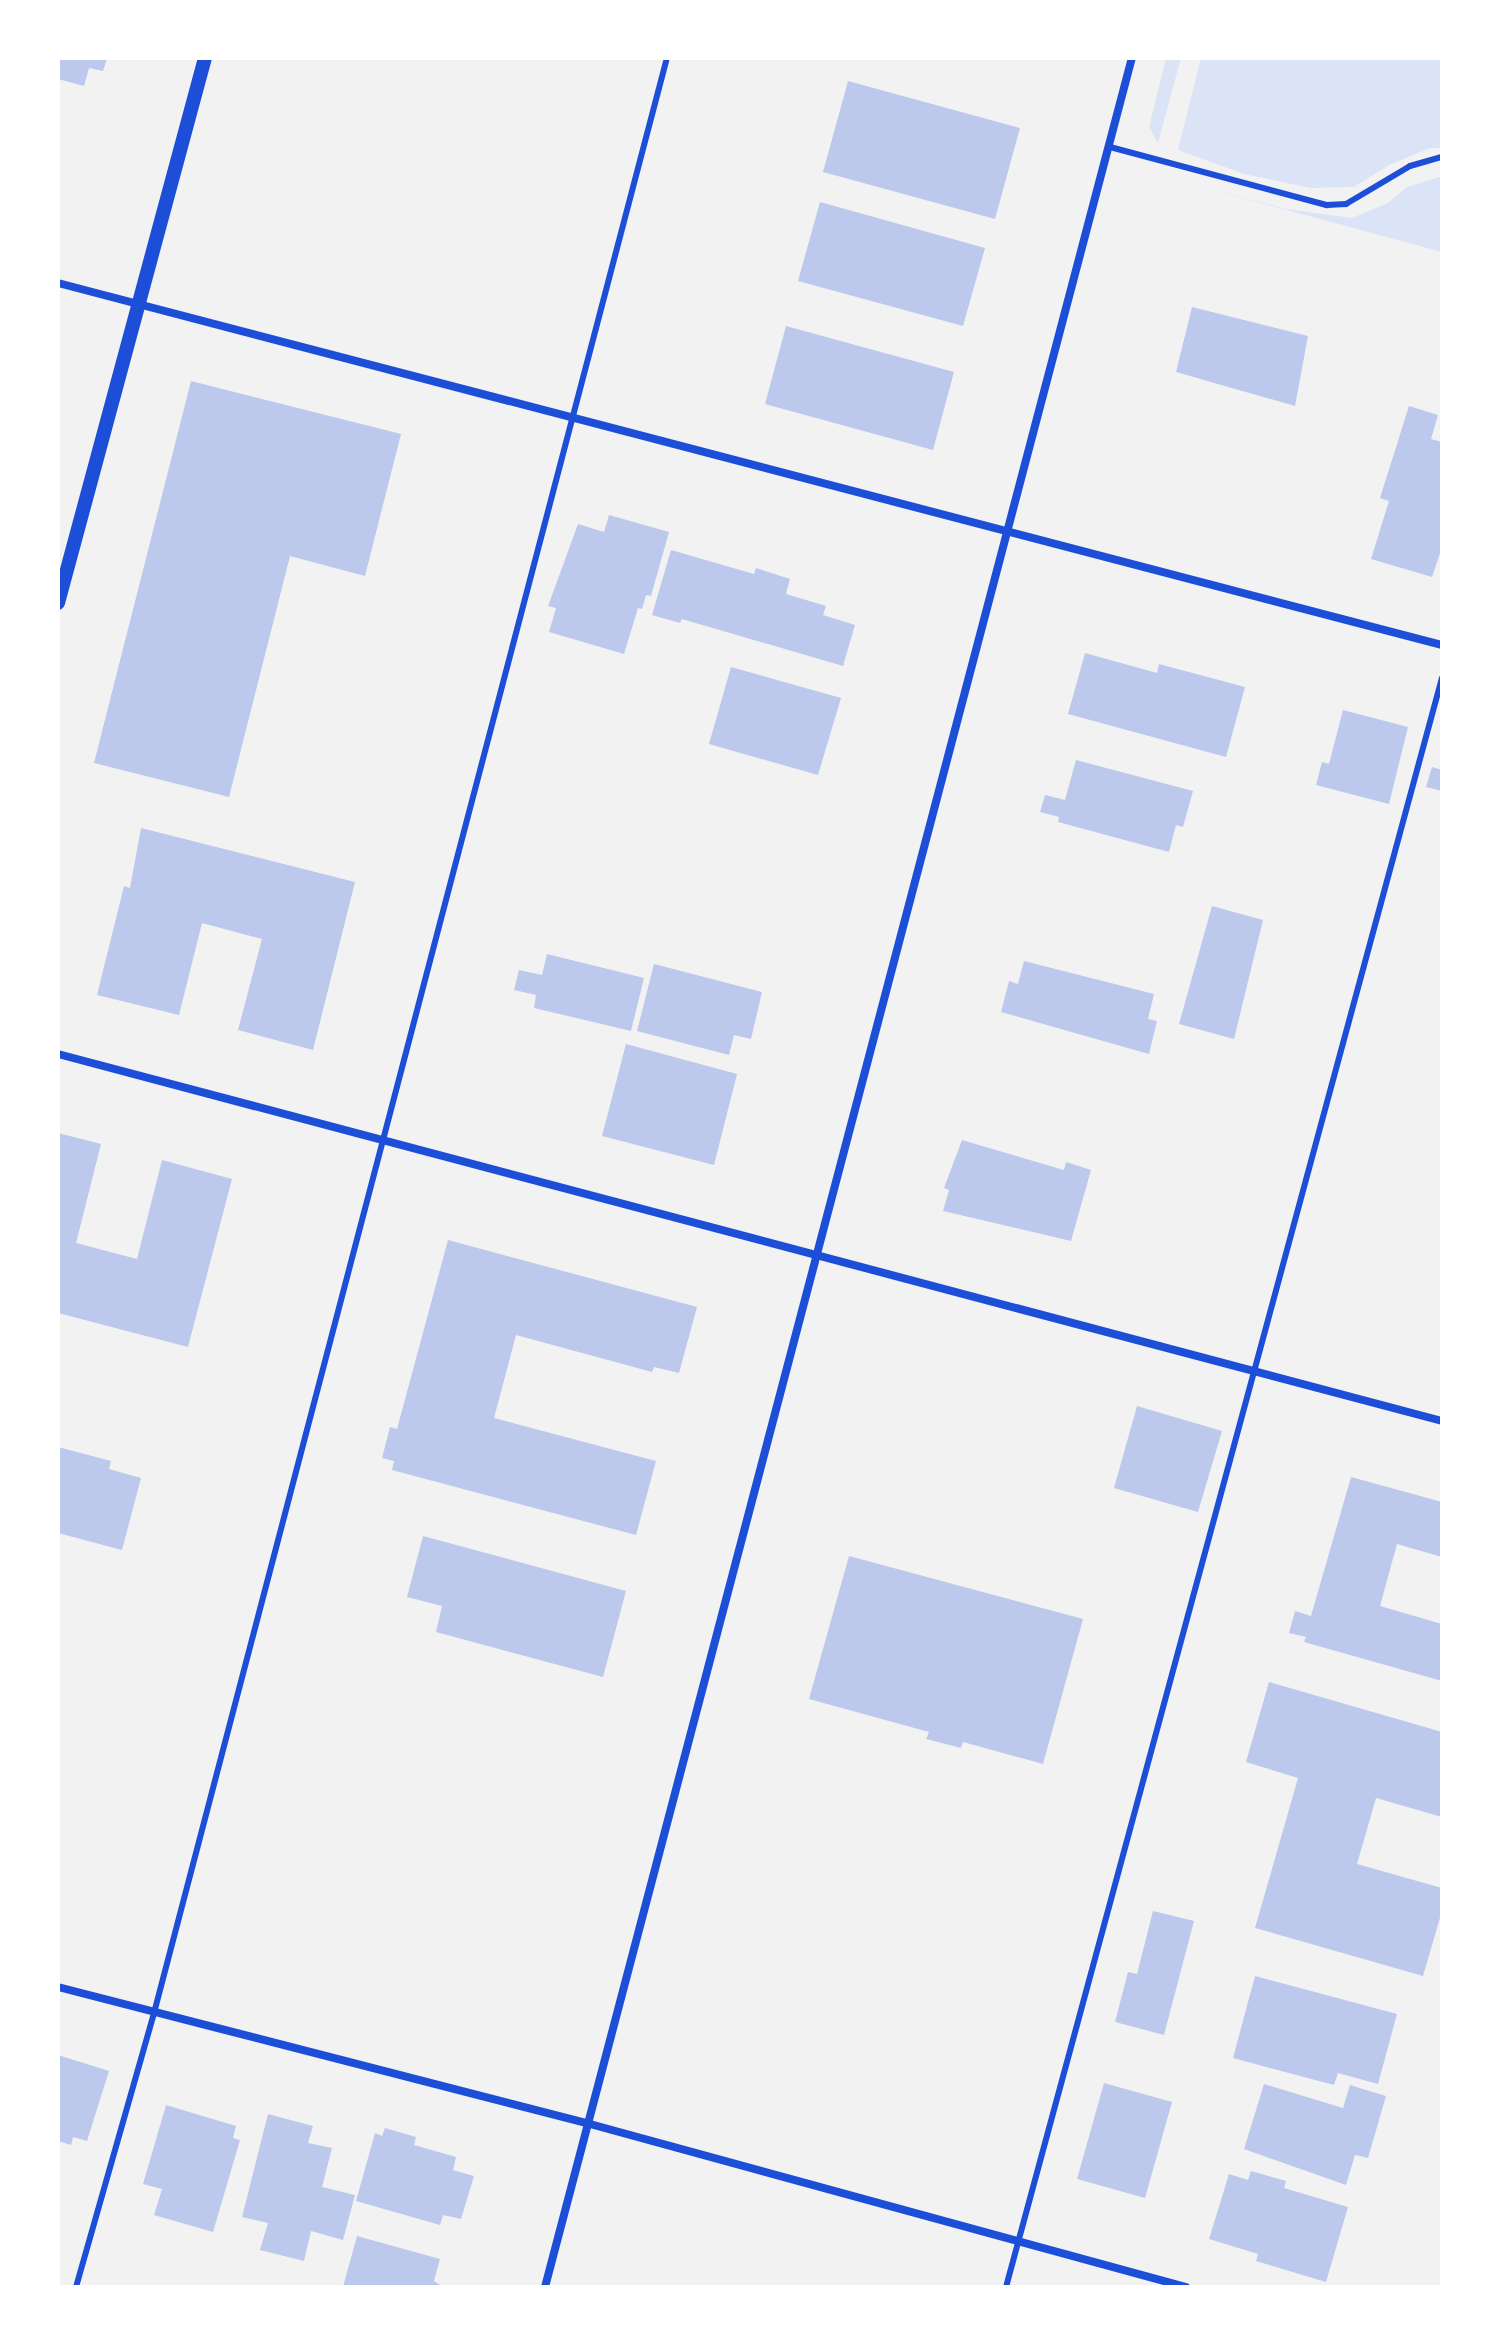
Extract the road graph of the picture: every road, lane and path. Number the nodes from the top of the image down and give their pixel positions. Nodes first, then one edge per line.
1 (205, 58) edge
2 (667, 58) edge
3 (1132, 58) edge
4 (1110, 147) junction
5 (1442, 157) edge
6 (58, 283) edge
7 (139, 305) junction
8 (571, 417) junction
9 (1005, 534) junction
10 (58, 603) edge
11 (1442, 645) edge
12 (1442, 678) edge
13 (58, 1054) edge
14 (380, 1139) junction
15 (815, 1254) junction
16 (1255, 1371) junction
17 (1442, 1421) edge
18 (58, 1987) edge
19 (154, 2013) junction
20 (590, 2124) junction
21 (1018, 2242) junction
22 (76, 2287) edge
23 (545, 2287) edge
24 (1006, 2287) edge
25 (1186, 2287) edge

1 - 7 street
2 - 8 lane
3 - 4 street
4 - 5 lane
4 - 9 street
6 - 7 street
7 - 8 street
7 - 10 street
8 - 9 street
8 - 14 lane
9 - 11 street
9 - 15 street
12 - 16 lane
13 - 14 street
14 - 15 street
14 - 19 lane
15 - 16 street
15 - 20 street
16 - 17 street
16 - 21 lane
18 - 19 street
19 - 20 street
19 - 22 lane
20 - 21 street
20 - 23 street
21 - 24 lane
21 - 25 street

